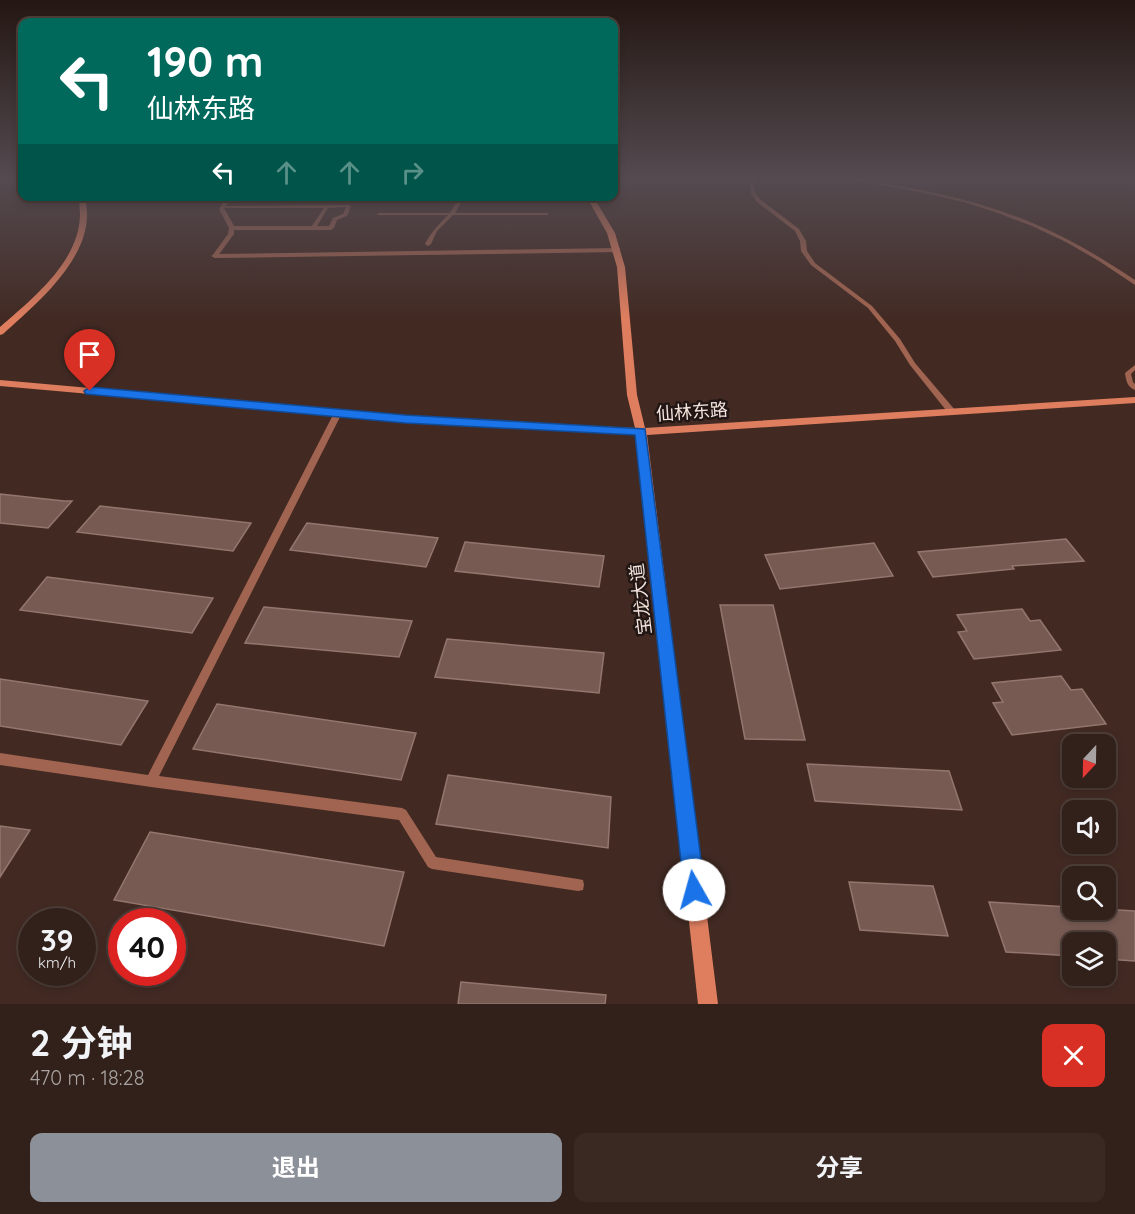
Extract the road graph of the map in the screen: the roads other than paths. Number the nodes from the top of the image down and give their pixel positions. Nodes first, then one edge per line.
1 (81, 226) edge
2 (332, 226) edge
3 (439, 226) edge
4 (607, 226) edge
5 (792, 226) edge
6 (1041, 226) edge
7 (232, 228) joint
8 (314, 228) joint
9 (428, 244) dead end
10 (617, 250) junction
11 (215, 256) joint
12 (1135, 283) edge
13 (0, 332) edge
14 (1135, 367) edge
15 (0, 383) edge
16 (1135, 388) edge
17 (1135, 400) edge
18 (952, 412) junction
19 (338, 413) junction
20 (641, 432) junction
21 (0, 759) edge
22 (151, 781) junction
23 (578, 885) dead end
24 (708, 1004) edge

1 - 13 street
2 - 8 lane
3 - 9 lane
4 - 10 street, 宝龙大道
5 - 18 lane
6 - 12 lane
7 - 8 lane
7 - 11 lane
10 - 11 street
10 - 20 street, 宝龙大道
14 - 16 lane
15 - 19 street, 仙林东路
17 - 18 street, 仙林东路
18 - 20 street, 仙林东路
19 - 20 street, 仙林东路
19 - 22 lane
20 - 24 street, 宝龙大道
21 - 22 lane
22 - 23 lane

